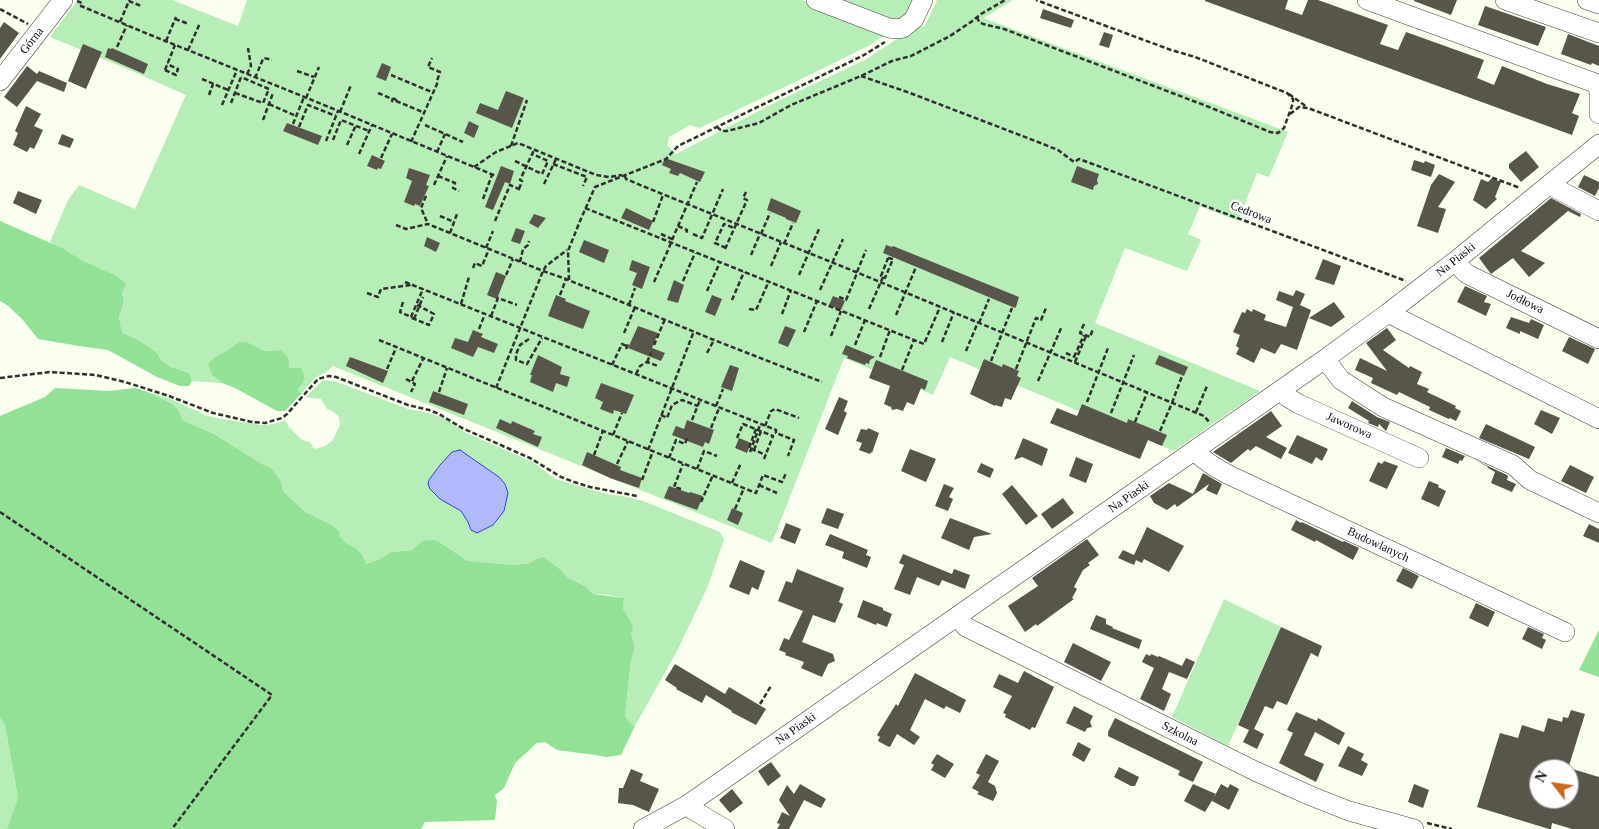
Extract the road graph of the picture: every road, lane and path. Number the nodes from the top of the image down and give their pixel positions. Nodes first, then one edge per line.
1 (63, 0) edge
2 (76, 0) edge
3 (816, 0) edge
4 (923, 0) edge
5 (1005, 0) edge
6 (1036, 0) edge
7 (1367, 0) edge
8 (1505, 0) edge
9 (1587, 0) edge
10 (1599, 4) edge
11 (141, 6) dead end
12 (0, 10) edge
13 (977, 17) junction
14 (120, 22) junction
15 (200, 23) dead end
16 (189, 24) dead end
17 (127, 25) junction
18 (40, 30) junction
19 (896, 30) junction
20 (1599, 33) edge
21 (166, 41) junction
22 (176, 46) junction
23 (117, 47) dead end
24 (248, 48) dead end
25 (188, 50) junction
26 (432, 58) dead end
27 (272, 60) dead end
28 (167, 64) junction
29 (319, 67) dead end
30 (237, 70) junction
31 (297, 71) dead end
32 (243, 73) junction
33 (247, 74) junction
34 (391, 75) dead end
35 (861, 76) junction
36 (241, 77) junction
37 (255, 78) junction
38 (314, 78) junction
39 (202, 79) dead end
40 (0, 81) edge
41 (213, 84) junction
42 (351, 85) dead end
43 (228, 90) junction
44 (235, 92) junction
45 (273, 93) dead end
46 (378, 93) dead end
47 (434, 93) junction
48 (1287, 93) junction
49 (209, 95) dead end
50 (305, 97) junction
51 (527, 100) dead end
52 (230, 104) dead end
53 (269, 104) junction
54 (222, 105) dead end
55 (1308, 108) junction
56 (339, 111) junction
57 (425, 112) junction
58 (1599, 114) edge
59 (296, 116) junction
60 (336, 116) junction
61 (1288, 117) junction
62 (263, 120) dead end
63 (293, 124) dead end
64 (356, 125) junction
65 (372, 125) junction
66 (425, 125) dead end
67 (299, 127) dead end
68 (717, 127) junction
69 (369, 131) junction
70 (392, 134) junction
71 (445, 134) junction
72 (333, 140) dead end
73 (326, 141) dead end
74 (411, 142) junction
75 (463, 142) dead end
76 (1599, 144) edge
77 (347, 145) dead end
78 (511, 146) junction
79 (534, 150) junction
80 (437, 152) junction
81 (359, 154) dead end
82 (532, 154) junction
83 (447, 156) junction
84 (380, 158) dead end
85 (556, 159) junction
86 (515, 161) dead end
87 (553, 164) junction
88 (474, 167) junction
89 (527, 167) junction
90 (638, 170) junction
91 (438, 176) junction
92 (625, 176) junction
93 (698, 182) dead end
94 (1552, 183) junction
95 (434, 184) dead end
96 (544, 184) dead end
97 (583, 186) dead end
98 (723, 189) dead end
99 (459, 190) dead end
100 (746, 192) dead end
101 (663, 195) junction
102 (426, 196) dead end
103 (1534, 197) junction
104 (483, 200) dead end
105 (687, 204) junction
106 (585, 208) junction
107 (1599, 211) edge
108 (770, 213) dead end
109 (457, 214) dead end
110 (712, 214) junction
111 (440, 216) dead end
112 (495, 221) dead end
113 (454, 222) junction
114 (653, 222) dead end
115 (793, 223) dead end
116 (428, 224) junction
117 (736, 224) junction
118 (396, 225) dead end
119 (678, 226) junction
120 (734, 228) junction
121 (819, 229) dead end
122 (493, 231) dead end
123 (450, 233) junction
124 (661, 234) dead end
125 (686, 234) dead end
126 (693, 234) dead end
127 (760, 234) junction
128 (843, 239) dead end
129 (529, 241) dead end
130 (672, 241) junction
131 (783, 243) junction
132 (570, 247) junction
133 (487, 249) junction
134 (866, 250) dead end
135 (695, 252) junction
136 (809, 253) junction
137 (751, 255) dead end
138 (513, 259) junction
139 (520, 262) junction
140 (720, 262) junction
141 (1454, 262) junction
142 (832, 263) junction
143 (771, 266) dead end
144 (916, 267) dead end
145 (473, 268) dead end
146 (542, 271) junction
147 (744, 272) junction
148 (857, 272) junction
149 (506, 275) dead end
150 (799, 275) dead end
151 (469, 277) dead end
152 (883, 277) junction
153 (568, 279) junction
154 (683, 281) dead end
155 (769, 281) junction
156 (405, 282) dead end
157 (654, 282) dead end
158 (881, 282) junction
159 (412, 285) junction
160 (636, 288) dead end
161 (1421, 288) junction
162 (423, 289) junction
163 (792, 290) junction
164 (820, 290) dead end
165 (707, 292) dead end
166 (367, 293) dead end
167 (905, 293) junction
168 (560, 295) dead end
169 (423, 297) dead end
170 (839, 298) dead end
171 (989, 298) dead end
172 (732, 300) dead end
173 (817, 301) junction
174 (404, 302) dead end
175 (461, 304) junction
176 (517, 305) dead end
177 (629, 305) junction
178 (418, 306) junction
179 (635, 307) junction
180 (940, 307) junction
181 (749, 308) dead end
182 (1012, 308) dead end
183 (1046, 308) dead end
184 (869, 309) dead end
185 (841, 311) junction
186 (954, 312) junction
187 (1388, 313) junction
188 (485, 314) junction
189 (782, 314) dead end
190 (896, 315) dead end
191 (491, 316) junction
192 (412, 318) junction
193 (665, 319) junction
194 (865, 320) junction
195 (979, 323) junction
196 (1084, 324) dead end
197 (1062, 326) dead end
198 (519, 328) junction
199 (479, 329) dead end
200 (1093, 329) dead end
201 (890, 330) junction
202 (694, 331) junction
203 (804, 332) dead end
204 (1002, 332) junction
205 (624, 333) dead end
206 (831, 336) dead end
207 (1085, 336) junction
208 (542, 338) junction
209 (529, 339) dead end
210 (1599, 339) edge
211 (379, 340) dead end
212 (714, 340) junction
213 (914, 340) junction
214 (942, 342) dead end
215 (1026, 342) junction
216 (654, 345) dead end
217 (856, 345) dead end
218 (627, 346) dead end
219 (396, 348) junction
220 (1108, 348) dead end
221 (966, 351) dead end
222 (1050, 352) junction
223 (651, 353) dead end
224 (707, 354) dead end
225 (1066, 354) dead end
226 (1134, 355) dead end
227 (880, 357) dead end
228 (423, 358) junction
229 (1076, 358) junction
230 (1325, 360) junction
231 (991, 361) dead end
232 (647, 362) junction
233 (1075, 362) junction
234 (612, 365) junction
235 (658, 366) dead end
236 (447, 368) junction
237 (388, 369) dead end
238 (1016, 369) dead end
239 (902, 370) dead end
240 (1099, 372) junction
241 (636, 374) junction
242 (1182, 376) dead end
243 (0, 378) edge
244 (406, 379) dead end
245 (1038, 381) dead end
246 (412, 382) junction
247 (822, 382) dead end
248 (1123, 382) junction
249 (1207, 386) dead end
250 (496, 388) junction
251 (671, 388) junction
252 (723, 390) dead end
253 (1281, 391) junction
254 (411, 392) dead end
255 (439, 392) dead end
256 (1147, 393) junction
257 (700, 400) junction
258 (1087, 402) dead end
259 (1172, 403) junction
260 (698, 406) junction
261 (717, 407) junction
262 (622, 413) dead end
263 (1110, 413) dead end
264 (1196, 413) junction
265 (661, 415) junction
266 (799, 418) dead end
267 (1599, 419) edge
268 (692, 420) dead end
269 (1135, 422) dead end
270 (760, 424) junction
271 (765, 426) junction
272 (711, 428) dead end
273 (1214, 429) dead end
274 (758, 430) junction
275 (1160, 431) dead end
276 (604, 432) junction
277 (613, 435) junction
278 (687, 438) dead end
279 (737, 438) dead end
280 (628, 442) junction
281 (752, 449) junction
282 (648, 450) junction
283 (1196, 450) junction
284 (653, 451) junction
285 (750, 452) dead end
286 (594, 455) dead end
287 (766, 455) junction
288 (717, 456) dead end
289 (788, 456) dead end
290 (668, 458) junction
291 (1419, 458) dead end
292 (764, 459) dead end
293 (741, 463) dead end
294 (617, 464) dead end
295 (683, 464) junction
296 (696, 469) junction
297 (786, 473) dead end
298 (713, 475) junction
299 (642, 480) dead end
300 (732, 483) junction
301 (758, 485) junction
302 (744, 488) junction
303 (681, 489) dead end
304 (778, 493) dead end
305 (638, 496) dead end
306 (701, 502) dead end
307 (735, 509) dead end
308 (0, 512) edge
309 (1599, 513) edge
310 (957, 617) junction
311 (1565, 632) dead end
312 (771, 686) dead end
313 (760, 704) dead end
314 (687, 805) junction
315 (172, 829) edge
316 (643, 829) edge
317 (724, 829) edge
318 (1414, 829) edge

1 - 18 street, Górna
2 - 14 path
3 - 19 street
4 - 19 street
5 - 13 path
6 - 48 path
7 - 58 street
8 - 20 street
9 - 10 street
11 - 14 path
12 - 18 path
13 - 35 path
13 - 61 path
14 - 17 path
15 - 25 path
16 - 21 path
17 - 21 path
17 - 23 path
18 - 40 street, Górna
19 - 68 path
21 - 22 path
22 - 25 path
22 - 28 path
24 - 33 path
25 - 30 path
26 - 47 path
27 - 37 path
28 - 28 path
29 - 38 path
30 - 32 path
30 - 43 path
31 - 38 path
32 - 33 path
32 - 36 path
33 - 37 path
34 - 47 path
35 - 68 path
35 - 161 path, Cedrowa
36 - 44 path
36 - 44 path
37 - 50 path
38 - 50 path
39 - 41 path
41 - 43 path
41 - 49 path
42 - 56 path
43 - 54 path
44 - 52 path
45 - 53 path
46 - 57 path
47 - 57 path
48 - 55 path
48 - 61 path
50 - 56 path
50 - 59 path
51 - 78 path
53 - 59 path
53 - 62 path
55 - 61 path
55 - 103 path
56 - 60 path
56 - 65 path
57 - 74 path
59 - 63 path
60 - 67 path
60 - 73 path
64 - 69 path
64 - 72 path
64 - 77 path
65 - 69 path
65 - 70 path
66 - 71 path
68 - 90 path
69 - 81 path
70 - 74 path
70 - 84 path
71 - 75 path
71 - 80 path
74 - 80 path
76 - 94 street, Na Piaski
78 - 79 path
78 - 88 path
79 - 82 path
79 - 85 path
80 - 83 path
82 - 89 path
82 - 89 path
83 - 88 path
83 - 91 path
85 - 87 path
85 - 90 path
86 - 89 path
87 - 96 path
87 - 97 path
88 - 104 path
89 - 112 path
90 - 92 path
91 - 95 path
91 - 99 path
92 - 101 path
92 - 106 path
93 - 105 path
94 - 103 street, Na Piaski
94 - 107 street
98 - 110 path
100 - 117 path
101 - 105 path
101 - 114 path
102 - 116 path
103 - 141 street, Na Piaski
105 - 110 path
105 - 119 path
106 - 130 path
106 - 132 path
108 - 127 path
109 - 113 path
110 - 117 path
110 - 126 path
111 - 113 path
113 - 123 path
115 - 131 path
116 - 118 path
116 - 123 path
117 - 120 path
117 - 127 path
119 - 125 path
119 - 130 path
120 - 120 path
121 - 136 path
122 - 133 path
123 - 133 path
124 - 130 path
127 - 131 path
127 - 137 path
128 - 142 path
129 - 139 path
130 - 135 path
130 - 157 path
131 - 136 path
131 - 143 path
132 - 146 path
132 - 153 path
133 - 138 path
133 - 145 path
134 - 148 path
135 - 140 path
135 - 154 path
136 - 142 path
136 - 150 path
138 - 139 path
138 - 149 path
139 - 146 path
140 - 147 path
140 - 165 path
141 - 161 street, Na Piaski
141 - 210 street, Jodłowa
142 - 148 path
142 - 164 path
144 - 167 path
146 - 153 path
146 - 198 path
147 - 155 path
147 - 172 path
148 - 158 path
148 - 170 path
151 - 175 path
152 - 152 path
152 - 158 path
153 - 168 path
153 - 177 path
155 - 163 path
155 - 181 path
156 - 159 path
158 - 167 path
158 - 184 path
159 - 162 path
159 - 166 path
160 - 177 path
161 - 187 street, Na Piaski
162 - 175 path
162 - 178 path
163 - 173 path
163 - 189 path
167 - 180 path
167 - 190 path
169 - 178 path
171 - 195 path
173 - 185 path
173 - 203 path
174 - 192 path
175 - 188 path
176 - 191 path
177 - 179 path
178 - 192 path
178 - 192 path
179 - 193 path
179 - 205 path
180 - 186 path
180 - 213 path
182 - 204 path
183 - 215 path
185 - 194 path
185 - 206 path
186 - 195 path
186 - 214 path
187 - 230 street, Na Piaski
187 - 267 street
188 - 191 path
188 - 199 path
191 - 198 path
193 - 202 path
193 - 216 path
194 - 201 path
194 - 217 path
195 - 204 path
195 - 221 path
196 - 207 path
197 - 222 path
198 - 208 path
198 - 250 path
200 - 207 path
201 - 213 path
201 - 227 path
202 - 212 path
202 - 251 path
204 - 215 path
204 - 231 path
207 - 229 path
208 - 209 path
208 - 234 path
211 - 219 path
212 - 224 path
212 - 247 path
213 - 239 path
215 - 222 path
215 - 238 path
218 - 234 path
219 - 228 path
219 - 237 path
220 - 240 path
222 - 233 path
222 - 245 path
223 - 232 path
225 - 229 path
226 - 248 path
228 - 236 path
228 - 246 path
229 - 233 path
230 - 253 street, Na Piaski
230 - 309 street
232 - 235 path
232 - 241 path
233 - 240 path
234 - 241 path
236 - 250 path
236 - 255 path
240 - 248 path
240 - 258 path
241 - 251 path
242 - 259 path
243 - 305 path
244 - 246 path
246 - 254 path
248 - 256 path
248 - 263 path
249 - 264 path
250 - 276 path
251 - 257 path
251 - 265 path
252 - 261 path
253 - 283 street, Na Piaski
253 - 291 street, Jaworowa
256 - 259 path
256 - 269 path
257 - 260 path
257 - 261 path
259 - 264 path
259 - 275 path
260 - 265 path
260 - 268 path
261 - 270 path
261 - 272 path
262 - 277 path
264 - 273 path
265 - 282 path
266 - 271 path
270 - 271 path
270 - 274 path
271 - 289 path
274 - 279 path
274 - 281 path
274 - 287 path
276 - 277 path
276 - 286 path
277 - 280 path
278 - 290 path
280 - 282 path
280 - 294 path
281 - 285 path
281 - 287 path
282 - 284 path
283 - 310 street, Na Piaski
283 - 311 street, Budowlanych
284 - 290 path
284 - 299 path
287 - 292 path
288 - 296 path
290 - 295 path
293 - 300 path
295 - 296 path
295 - 303 path
296 - 298 path
297 - 301 path
298 - 300 path
298 - 306 path
300 - 302 path
301 - 302 path
301 - 304 path
302 - 307 path
308 - 315 path
310 - 314 street, Na Piaski
310 - 318 street, Szkolna
312 - 313 path
314 - 316 street, Na Piaski
314 - 317 street

